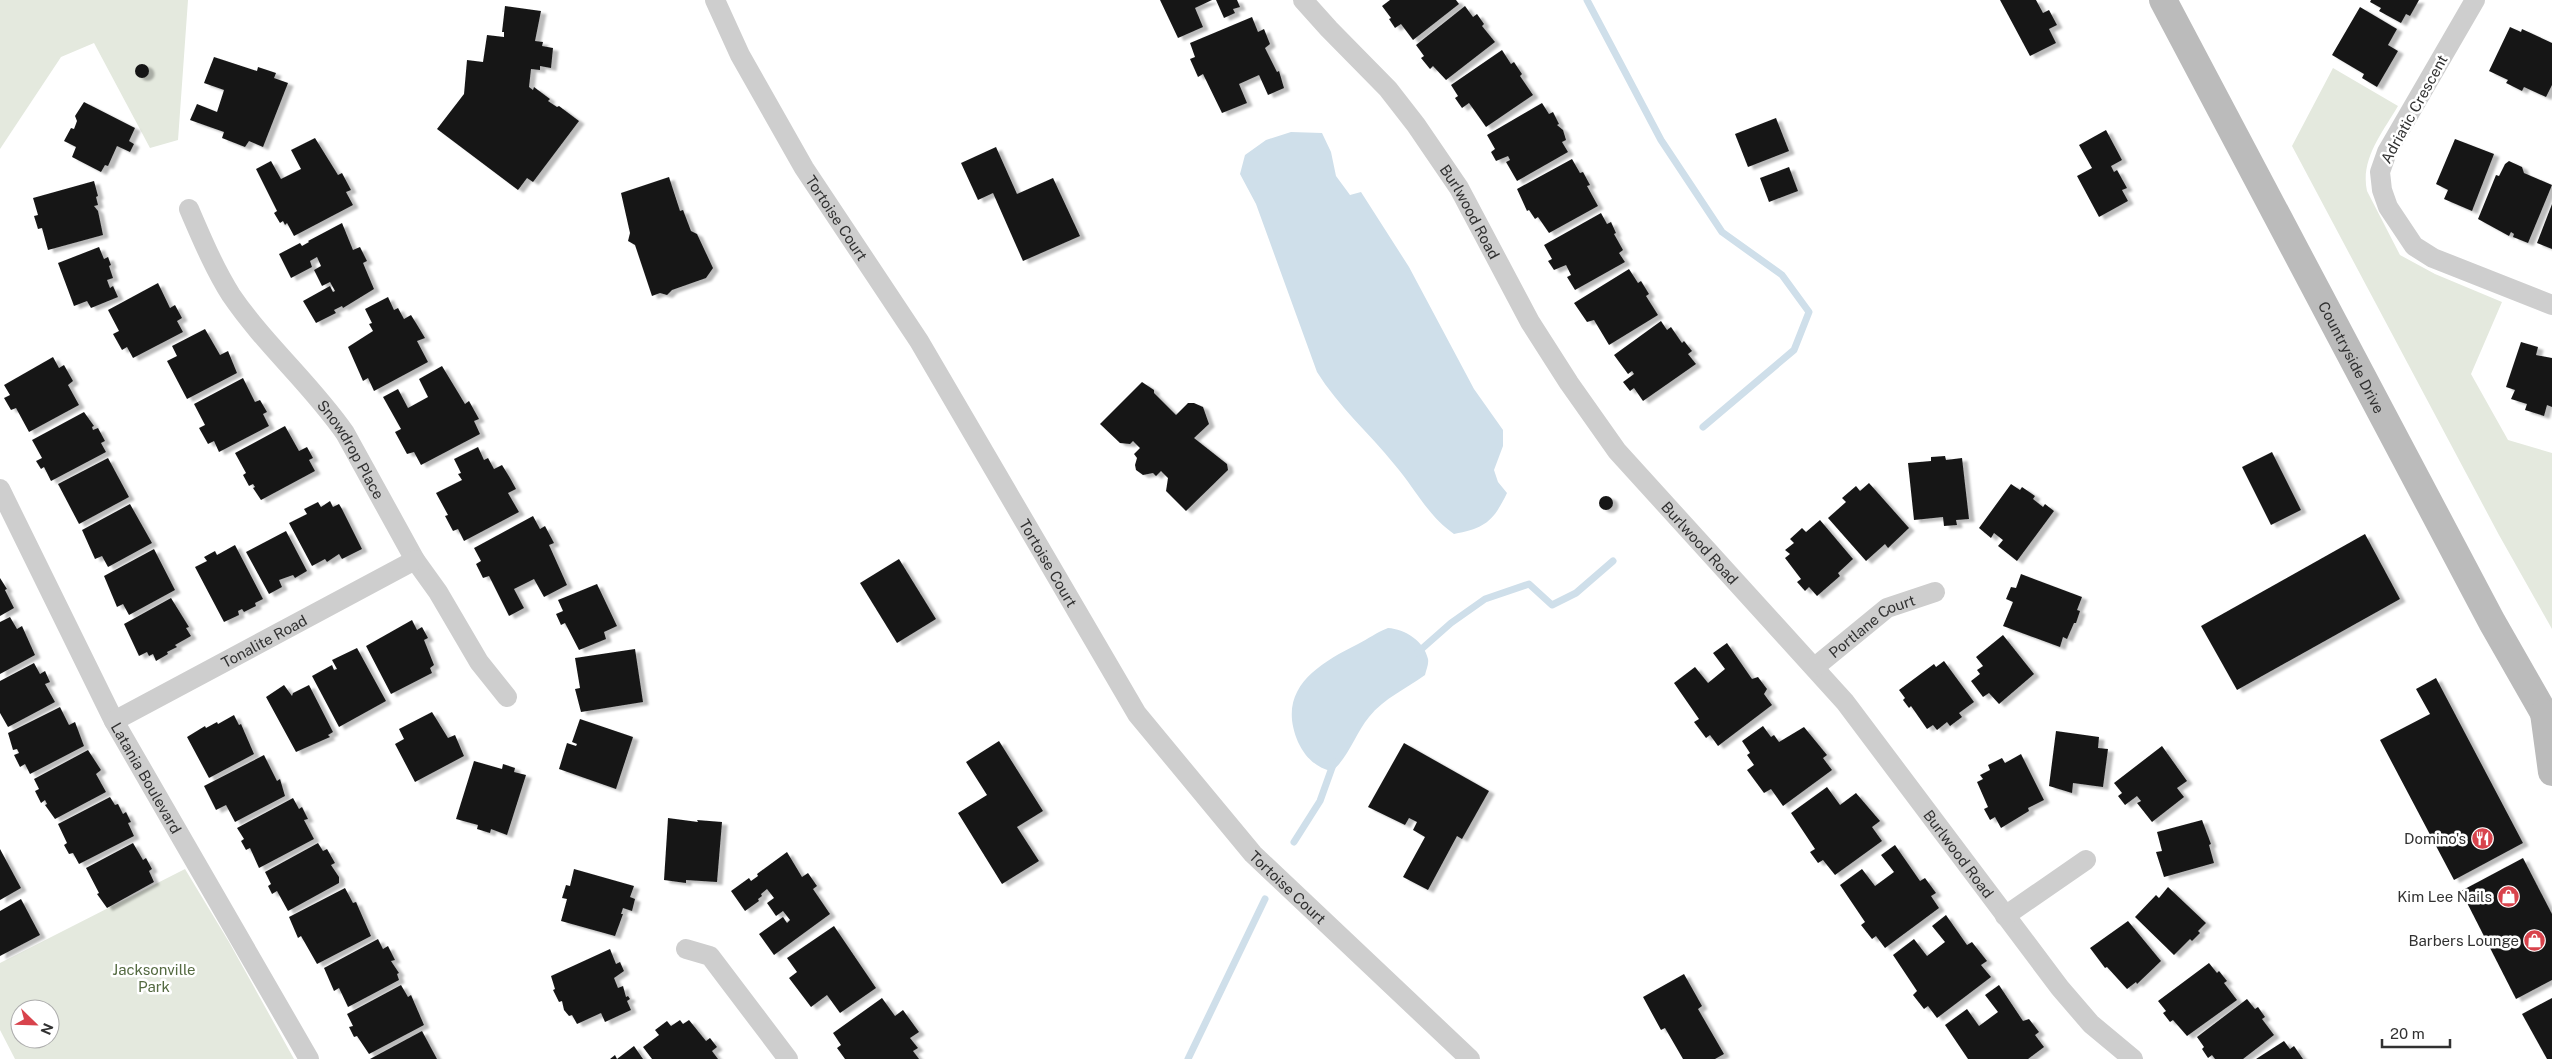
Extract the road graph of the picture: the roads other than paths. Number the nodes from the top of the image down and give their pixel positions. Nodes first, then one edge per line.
1 (715, 0) edge
2 (1304, 0) edge
3 (2163, 0) edge
4 (2475, 0) edge
5 (189, 209) dead end
6 (2552, 305) edge
7 (0, 489) edge
8 (415, 560) junction
9 (1935, 592) dead end
10 (1815, 667) junction
11 (507, 697) dead end
12 (2548, 717) edge
13 (114, 722) junction
14 (2552, 772) edge
15 (2086, 860) dead end
16 (2005, 916) junction
17 (686, 949) dead end
18 (785, 1058) edge
19 (309, 1059) edge
20 (1470, 1059) edge
21 (2133, 1059) edge

1 - 20 street, Tortoise Court
2 - 10 street, Burlwood Road
3 - 12 main road, Countryside Drive
4 - 6 street, Adriatic Crescent
5 - 8 street, Snowdrop Place
7 - 13 street, Latania Boulevard
8 - 11 street, Snowdrop Place
8 - 13 street, Tonalite Road
9 - 10 street, Portlane Court
10 - 16 street, Burlwood Road
12 - 14 main road, Countryside Drive
13 - 19 street, Latania Boulevard
15 - 16 street
16 - 21 street, Burlwood Road
17 - 18 street

